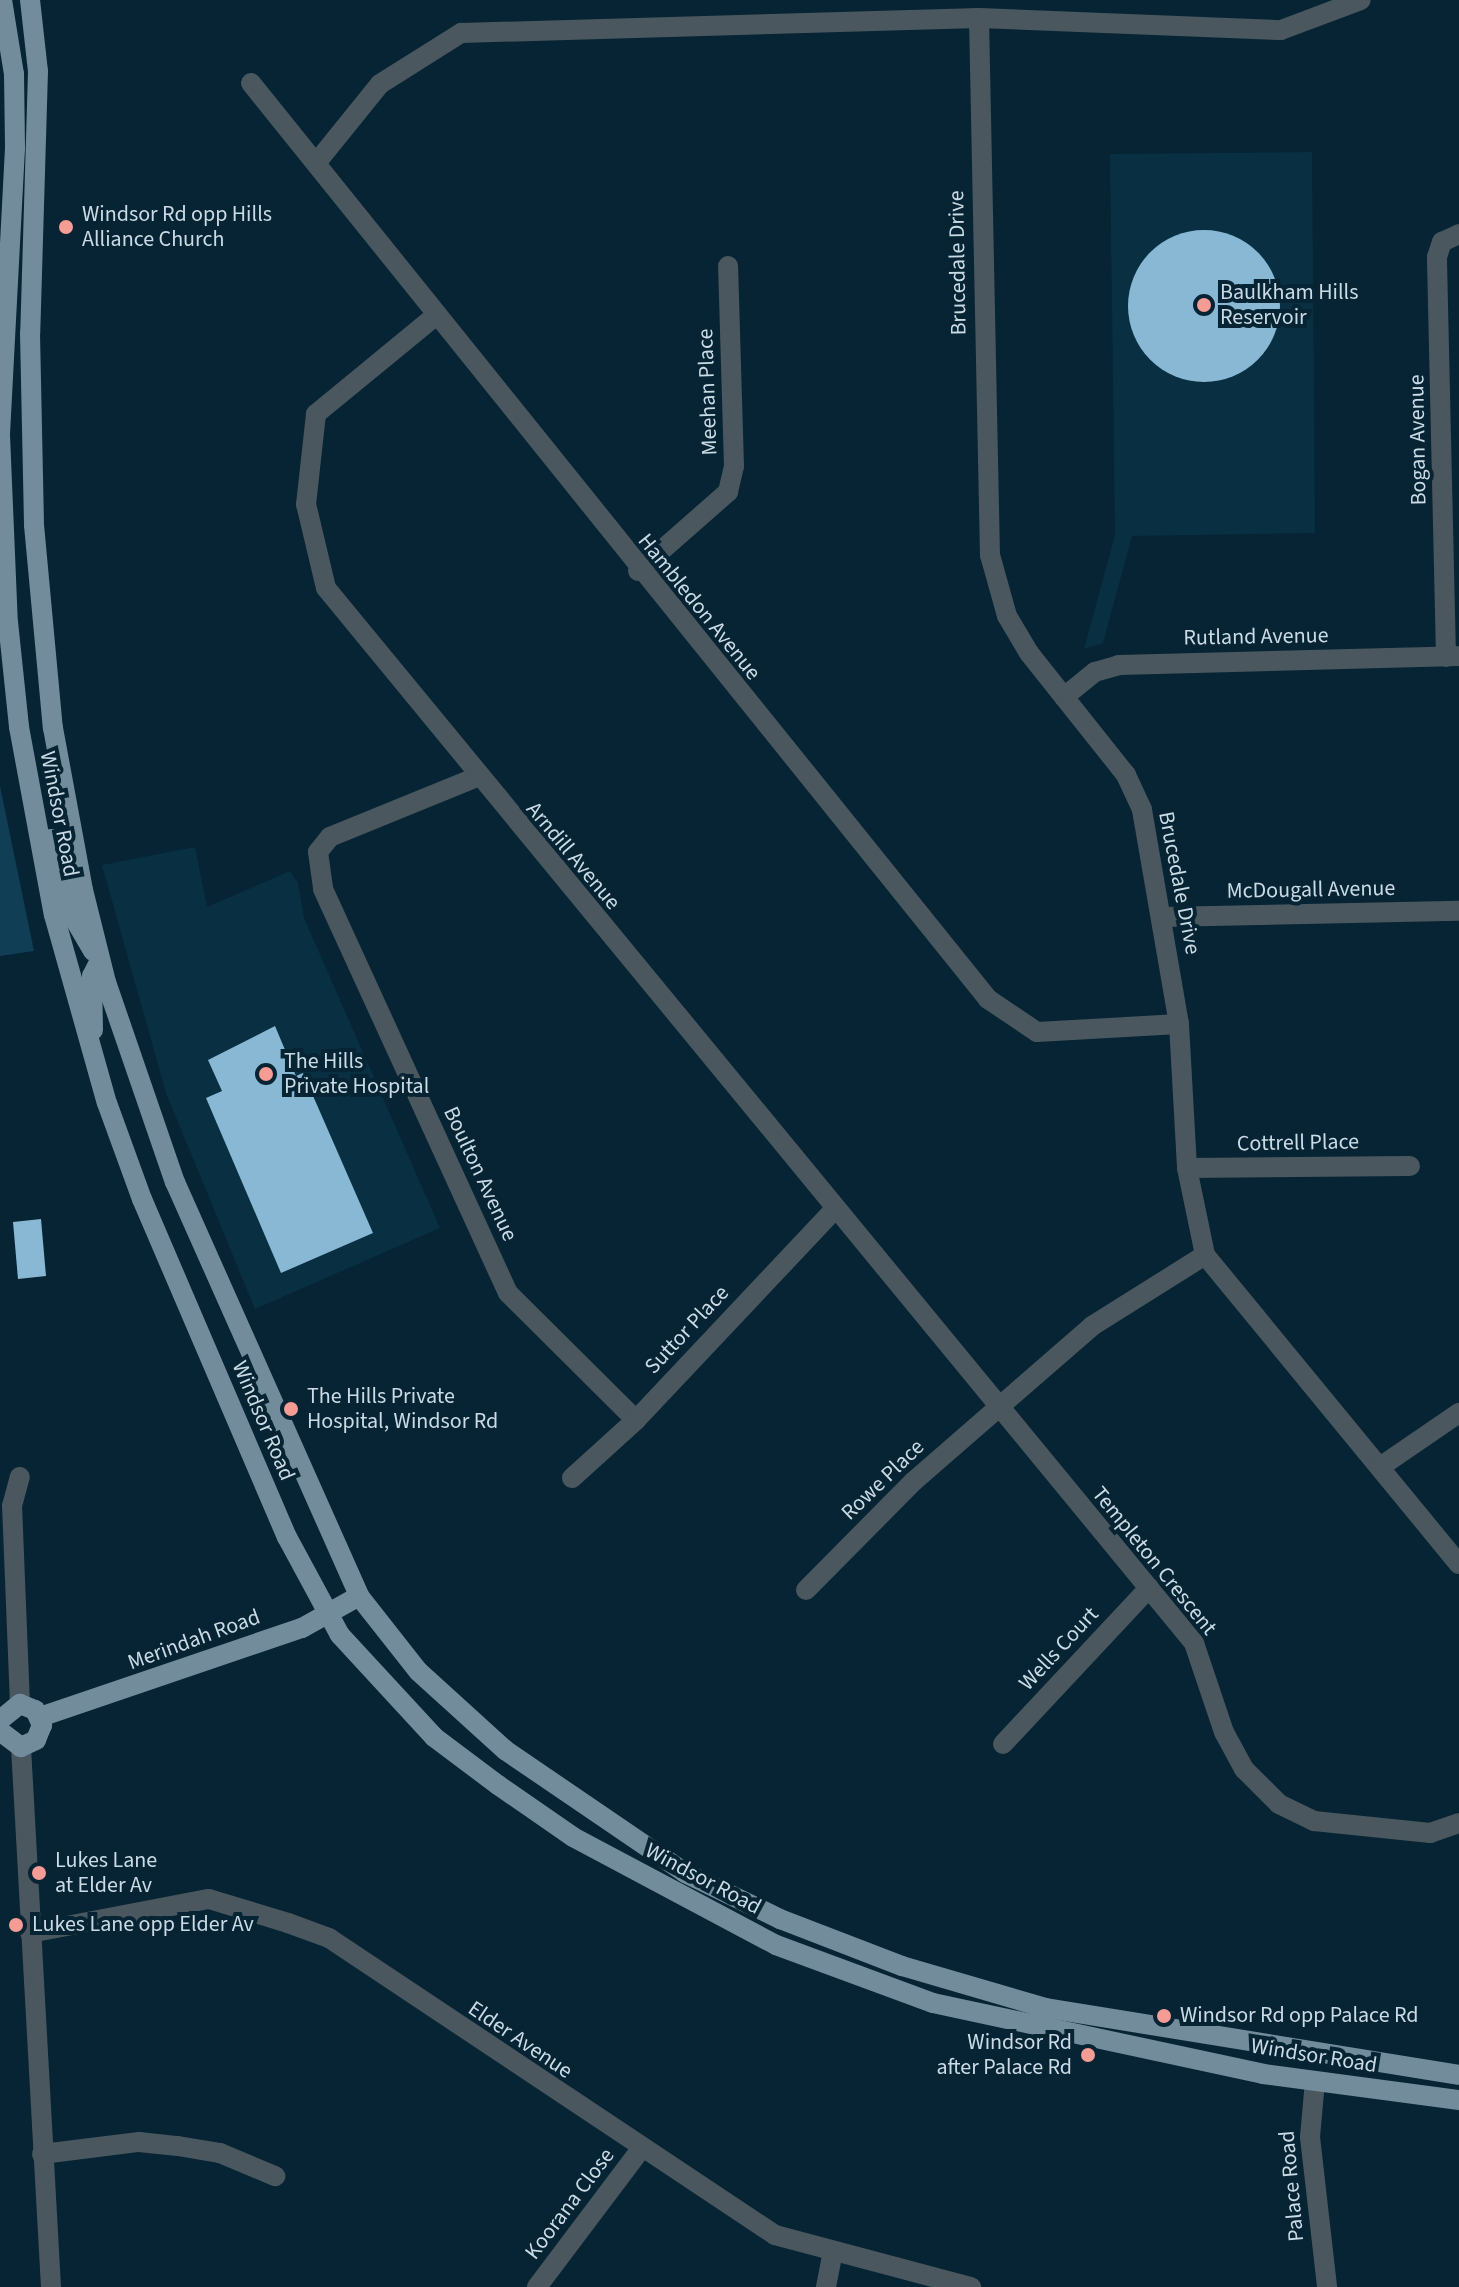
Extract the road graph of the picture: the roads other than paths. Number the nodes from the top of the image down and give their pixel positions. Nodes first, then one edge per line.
1 (2, 0) edge
2 (30, 0) edge
3 (1361, 0) edge
4 (979, 18) junction
5 (251, 83) dead end
6 (317, 162) junction
7 (1459, 234) edge
8 (728, 266) dead end
9 (434, 317) junction
10 (638, 571) junction
11 (1453, 657) edge
12 (1064, 697) junction
13 (477, 777) junction
14 (34, 817) junction
15 (1459, 911) edge
16 (1163, 917) junction
17 (100, 960) junction
18 (1179, 1024) junction
19 (92, 1053) junction
20 (1410, 1166) dead end
21 (1187, 1168) junction
22 (833, 1211) junction
23 (1205, 1255) junction
24 (996, 1406) junction
25 (1459, 1413) edge
26 (636, 1420) junction
27 (1380, 1467) junction
28 (20, 1477) dead end
29 (572, 1478) dead end
30 (1459, 1564) edge
31 (8, 1584) edge
32 (1149, 1588) junction
33 (806, 1590) dead end
34 (359, 1596) junction
35 (326, 1614) junction
36 (20, 1704) junction
37 (40, 1717) junction
38 (0, 1720) edge
39 (0, 1733) edge
40 (1003, 1744) dead end
41 (21, 1747) junction
42 (1459, 1823) edge
43 (30, 1933) junction
44 (1459, 2075) edge
45 (1315, 2081) junction
46 (1459, 2100) edge
47 (641, 2149) junction
48 (42, 2154) junction
49 (275, 2176) dead end
50 (832, 2255) junction
51 (51, 2287) edge
52 (537, 2287) edge
53 (826, 2287) edge
54 (971, 2287) edge
55 (1327, 2287) edge

1 - 14 main road, Windsor Road
2 - 17 main road, Windsor Road
3 - 4 street
4 - 6 street
4 - 12 street, Brucedale Drive
5 - 6 street, Hambledon Avenue
6 - 9 street, Hambledon Avenue
7 - 11 street, Bogan Avenue
8 - 10 street, Meehan Place
9 - 10 street, Hambledon Avenue
9 - 13 street, Arndill Avenue
10 - 18 street, Hambledon Avenue
11 - 12 street, Rutland Avenue
12 - 16 street, Brucedale Drive
13 - 22 street, Arndill Avenue
13 - 26 street, Boulton Avenue
14 - 17 main road
14 - 19 main road, Windsor Road
15 - 16 street, McDougall Avenue
16 - 18 street, Brucedale Drive
17 - 19 main road
17 - 34 main road, Windsor Road
18 - 21 street, Brucedale Drive
19 - 35 main road, Windsor Road
20 - 21 street, Cottrell Place
21 - 23 street, Brucedale Drive
22 - 24 street, Arndill Avenue
22 - 26 street, Suttor Place
23 - 24 street, Rowe Place
23 - 27 street, Brucedale Drive
24 - 32 street, Templeton Crescent
24 - 33 street, Rowe Place
25 - 27 street
26 - 29 street, Suttor Place
27 - 30 street, Brucedale Drive
28 - 31 street
31 - 36 street
32 - 40 street, Wells Court
32 - 42 street, Templeton Crescent
34 - 35 main road, Merindah Road
34 - 44 main road, Windsor Road
35 - 37 main road, Merindah Road
35 - 45 main road, Windsor Road
36 - 37 main road
36 - 38 main road
37 - 41 main road
39 - 41 main road
41 - 43 street
43 - 47 street, Elder Avenue
43 - 48 street
45 - 46 main road, Windsor Road
45 - 55 street, Palace Road
47 - 50 street, Elder Avenue
47 - 52 street, Koorana Close
48 - 49 street
48 - 51 street
50 - 53 street
50 - 54 street, Elder Avenue

